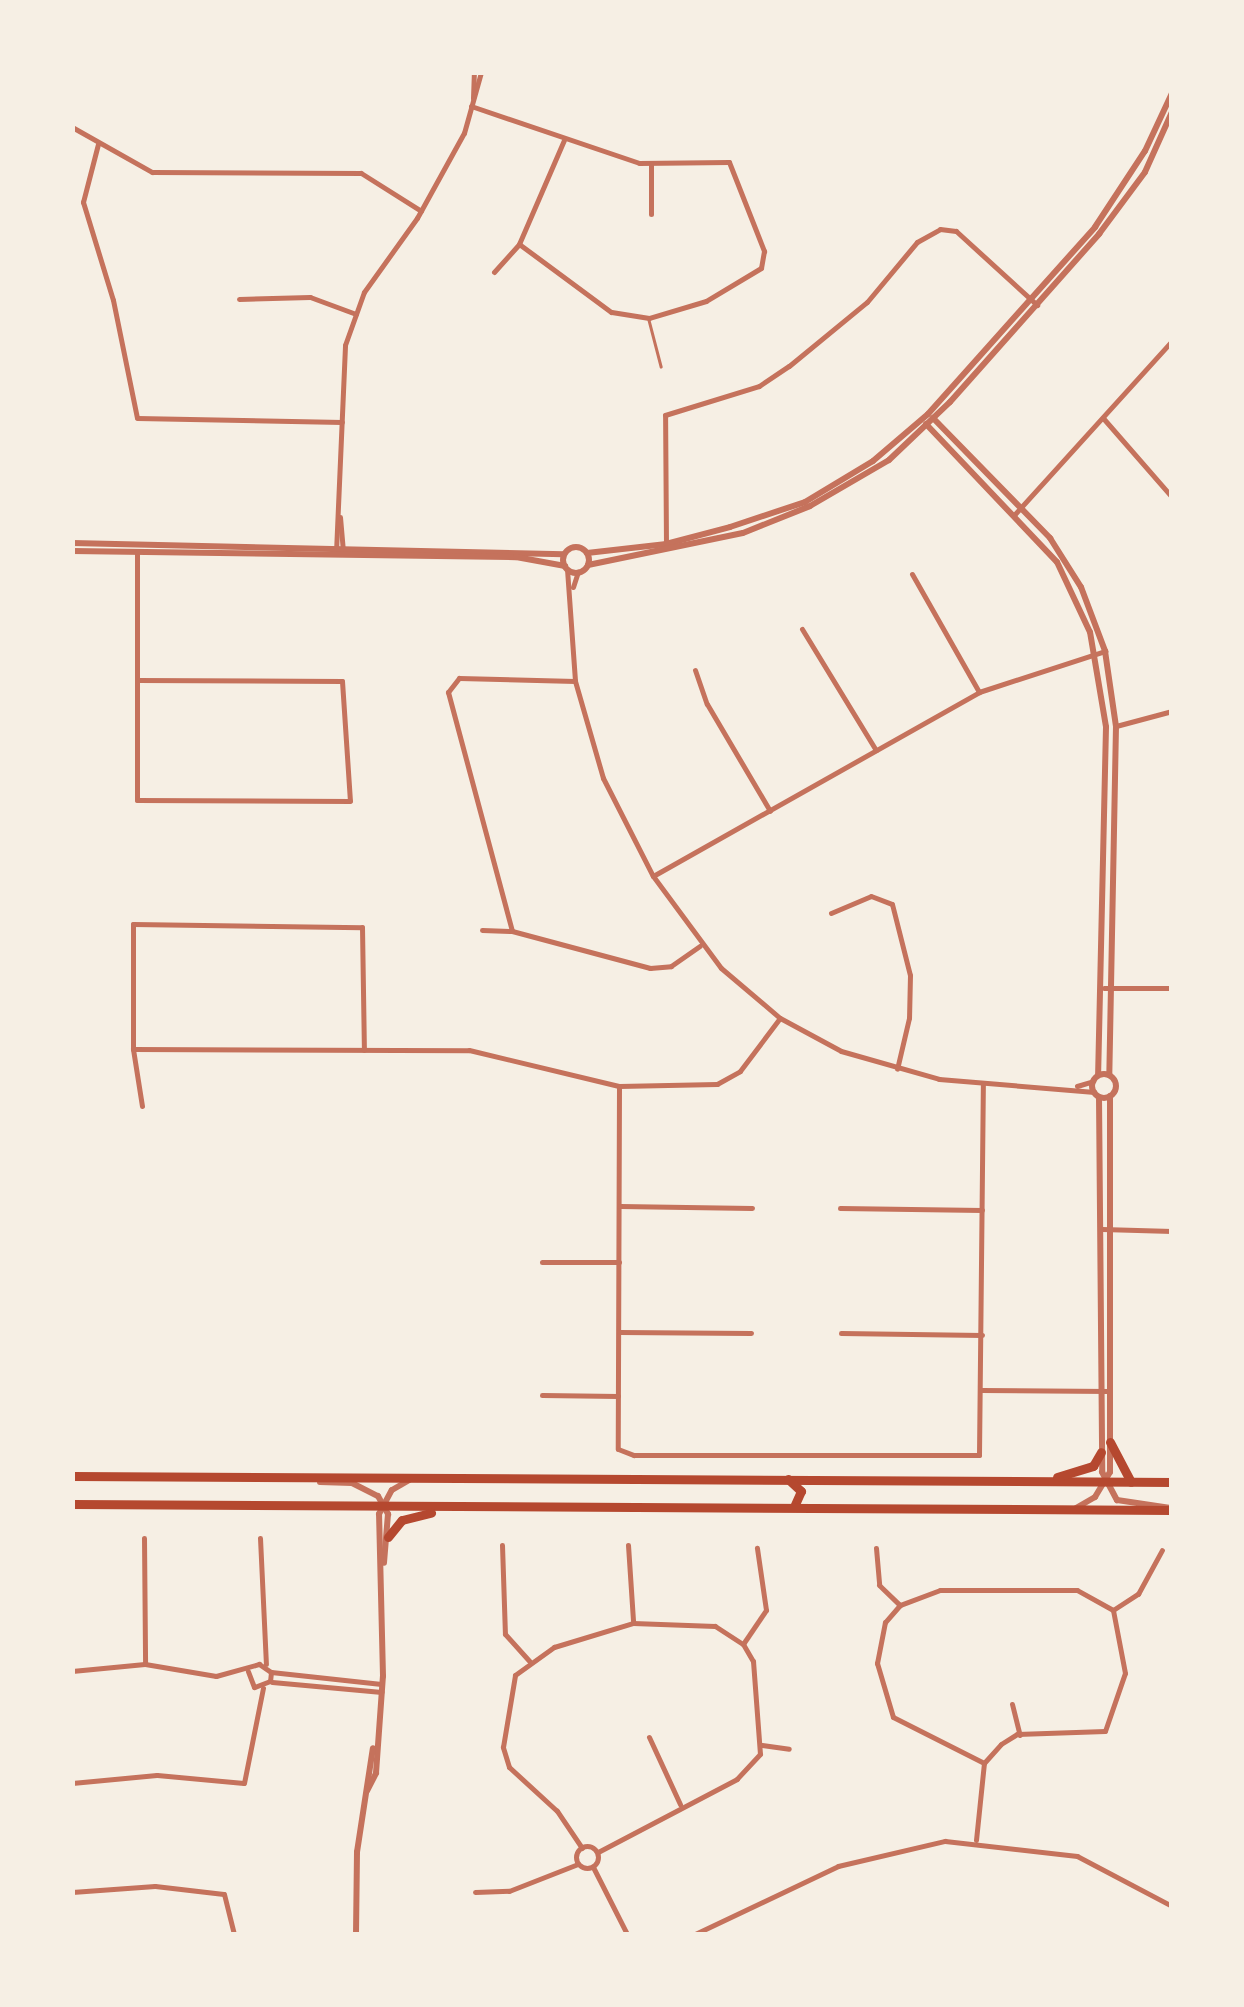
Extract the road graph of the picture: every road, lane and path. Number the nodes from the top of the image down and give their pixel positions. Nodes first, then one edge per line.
1 (474, 72) edge
2 (481, 72) edge
3 (1172, 93) edge
4 (473, 98) junction
5 (471, 106) junction
6 (1172, 112) edge
7 (72, 126) edge
8 (564, 140) junction
9 (98, 144) junction
10 (651, 164) junction
11 (421, 211) junction
12 (650, 214) dead end
13 (520, 244) junction
14 (494, 272) dead end
15 (239, 299) dead end
16 (1030, 299) junction
17 (1037, 305) junction
18 (356, 314) junction
19 (649, 318) junction
20 (1172, 340) edge
21 (661, 366) dead end
22 (1103, 418) junction
23 (928, 419) junction
24 (342, 422) junction
25 (1172, 497) edge
26 (1022, 507) junction
27 (1014, 515) junction
28 (72, 547) edge
29 (666, 547) junction
30 (137, 549) junction
31 (340, 551) junction
32 (587, 553) junction
33 (564, 554) junction
34 (588, 565) junction
35 (566, 568) junction
36 (578, 572) junction
37 (912, 574) dead end
38 (572, 590) junction
39 (802, 629) dead end
40 (1105, 651) junction
41 (1096, 654) junction
42 (695, 670) dead end
43 (136, 680) junction
44 (575, 680) junction
45 (979, 692) junction
46 (1172, 711) edge
47 (1116, 726) junction
48 (1106, 727) junction
49 (876, 750) junction
50 (770, 811) junction
51 (653, 876) junction
52 (831, 914) dead end
53 (482, 930) dead end
54 (512, 930) junction
55 (700, 946) junction
56 (1108, 988) junction
57 (1172, 988) edge
58 (780, 1018) junction
59 (133, 1050) junction
60 (364, 1050) junction
61 (897, 1069) junction
62 (1109, 1075) junction
63 (1096, 1078) junction
64 (983, 1084) junction
65 (619, 1086) junction
66 (1074, 1087) junction
67 (1096, 1094) junction
68 (1110, 1096) junction
69 (142, 1106) dead end
70 (619, 1206) junction
71 (752, 1208) dead end
72 (840, 1208) dead end
73 (982, 1210) junction
74 (1102, 1229) junction
75 (1111, 1229) junction
76 (1172, 1231) edge
77 (542, 1262) dead end
78 (619, 1262) junction
79 (618, 1332) junction
80 (751, 1332) dead end
81 (841, 1332) dead end
82 (982, 1335) junction
83 (981, 1390) junction
84 (1105, 1391) junction
85 (542, 1395) dead end
86 (618, 1396) junction
87 (1110, 1442) junction
88 (1101, 1452) junction
89 (280, 1475) junction
90 (72, 1476) edge
91 (422, 1476) junction
92 (788, 1479) junction
93 (1040, 1481) junction
94 (1106, 1482) junction
95 (1131, 1482) junction
96 (1172, 1482) edge
97 (72, 1506) edge
98 (383, 1507) junction
99 (473, 1508) junction
100 (792, 1508) junction
101 (1172, 1509) edge
102 (1070, 1510) junction
103 (388, 1537) junction
104 (144, 1538) dead end
105 (260, 1538) dead end
106 (502, 1545) dead end
107 (628, 1545) dead end
108 (757, 1548) dead end
109 (876, 1548) dead end
110 (1162, 1550) dead end
111 (384, 1563) junction
112 (900, 1605) junction
113 (1114, 1610) junction
114 (633, 1623) junction
115 (743, 1644) junction
116 (262, 1650) junction
117 (529, 1661) junction
118 (144, 1664) junction
119 (254, 1664) junction
120 (268, 1669) junction
121 (248, 1671) junction
122 (72, 1672) edge
123 (233, 1675) junction
124 (248, 1681) junction
125 (270, 1682) junction
126 (254, 1688) junction
127 (263, 1688) junction
128 (382, 1688) junction
129 (258, 1700) junction
130 (1012, 1704) dead end
131 (1020, 1735) junction
132 (649, 1737) dead end
133 (762, 1745) junction
134 (789, 1749) dead end
135 (984, 1763) junction
136 (72, 1783) edge
137 (680, 1804) junction
138 (976, 1840) junction
139 (582, 1848) junction
140 (598, 1852) junction
141 (578, 1864) junction
142 (593, 1867) junction
143 (72, 1892) edge
144 (474, 1892) dead end
145 (1172, 1906) edge
146 (709, 1932) edge
147 (234, 1934) edge
148 (356, 1934) edge
149 (627, 1934) edge
150 (695, 1934) edge

1 - 4 street
2 - 4 street
3 - 16 street
4 - 5 street
5 - 8 street
5 - 11 street
6 - 17 street
7 - 9 street
8 - 10 street
8 - 13 street
9 - 11 street
9 - 24 street
10 - 12 street
10 - 19 street
11 - 18 street
13 - 14 street
13 - 19 street
15 - 18 street
16 - 17 street
16 - 23 street
16 - 29 street
17 - 23 street
18 - 24 street
19 - 21 lane
20 - 22 street
22 - 25 street
22 - 26 street
23 - 26 street
23 - 27 street
23 - 29 street
24 - 31 street
26 - 27 street
26 - 40 street
27 - 41 street
28 - 30 street
29 - 32 street
29 - 34 street
30 - 31 street
30 - 43 street
31 - 33 street
31 - 35 street
32 - 33 street
32 - 34 street
33 - 35 street
34 - 36 street
35 - 36 street
35 - 38 street
36 - 38 street
37 - 45 street
38 - 44 street
39 - 49 street
40 - 41 street
40 - 47 street
41 - 45 street
41 - 48 street
42 - 50 street
43 - 43 street
44 - 51 street
44 - 54 street
45 - 49 street
46 - 47 street
47 - 48 street
47 - 56 street
48 - 56 street
49 - 50 street
50 - 51 street
51 - 55 street
52 - 61 street
53 - 54 street
54 - 55 street
55 - 58 street
56 - 57 street
56 - 62 street
56 - 63 street
58 - 61 street
58 - 65 street
59 - 60 street
59 - 60 street
59 - 69 street
60 - 65 street
61 - 64 street
62 - 63 street
62 - 68 street
63 - 66 street
63 - 67 street
64 - 66 street
64 - 73 street
65 - 70 street
66 - 67 street
67 - 68 street
67 - 74 street
68 - 75 street
70 - 71 street
70 - 78 street
72 - 73 street
73 - 82 street
74 - 75 street
74 - 84 street
75 - 76 street
75 - 84 street
77 - 78 street
78 - 79 street
79 - 80 street
79 - 86 street
81 - 82 street
82 - 83 street
83 - 84 street
83 - 86 street
84 - 87 street
84 - 88 street
85 - 86 street
87 - 94 street
87 - 95 main road
88 - 93 main road
88 - 94 street
89 - 90 main road
89 - 91 main road
89 - 98 street
91 - 92 main road
91 - 98 street
92 - 93 main road
92 - 100 main road
93 - 94 main road
94 - 95 main road
94 - 101 street
94 - 102 street
95 - 96 main road
97 - 98 main road
98 - 99 main road
98 - 103 street
98 - 111 street
99 - 100 main road
99 - 103 main road
100 - 102 main road
101 - 102 main road
103 - 111 street
104 - 118 street
105 - 116 street
106 - 117 street
107 - 114 street
108 - 115 street
109 - 112 street
110 - 113 street
111 - 128 street
112 - 113 street
112 - 135 street
113 - 131 street
114 - 115 street
114 - 117 street
115 - 133 street
116 - 119 street
116 - 120 street
117 - 139 street
118 - 122 street
118 - 123 street
119 - 120 street
119 - 121 street
120 - 125 street
120 - 128 street
121 - 123 street
121 - 124 street
123 - 124 street
124 - 126 street
125 - 127 street
125 - 128 street
126 - 127 street
126 - 129 street
127 - 129 street
128 - 148 street
129 - 136 street
130 - 131 street
131 - 135 street
132 - 137 street
133 - 134 street
133 - 137 street
135 - 138 street
137 - 140 street
138 - 145 street
138 - 146 street
139 - 140 street
139 - 141 street
140 - 142 street
141 - 142 street
141 - 144 street
142 - 149 street
143 - 147 street
146 - 150 street

